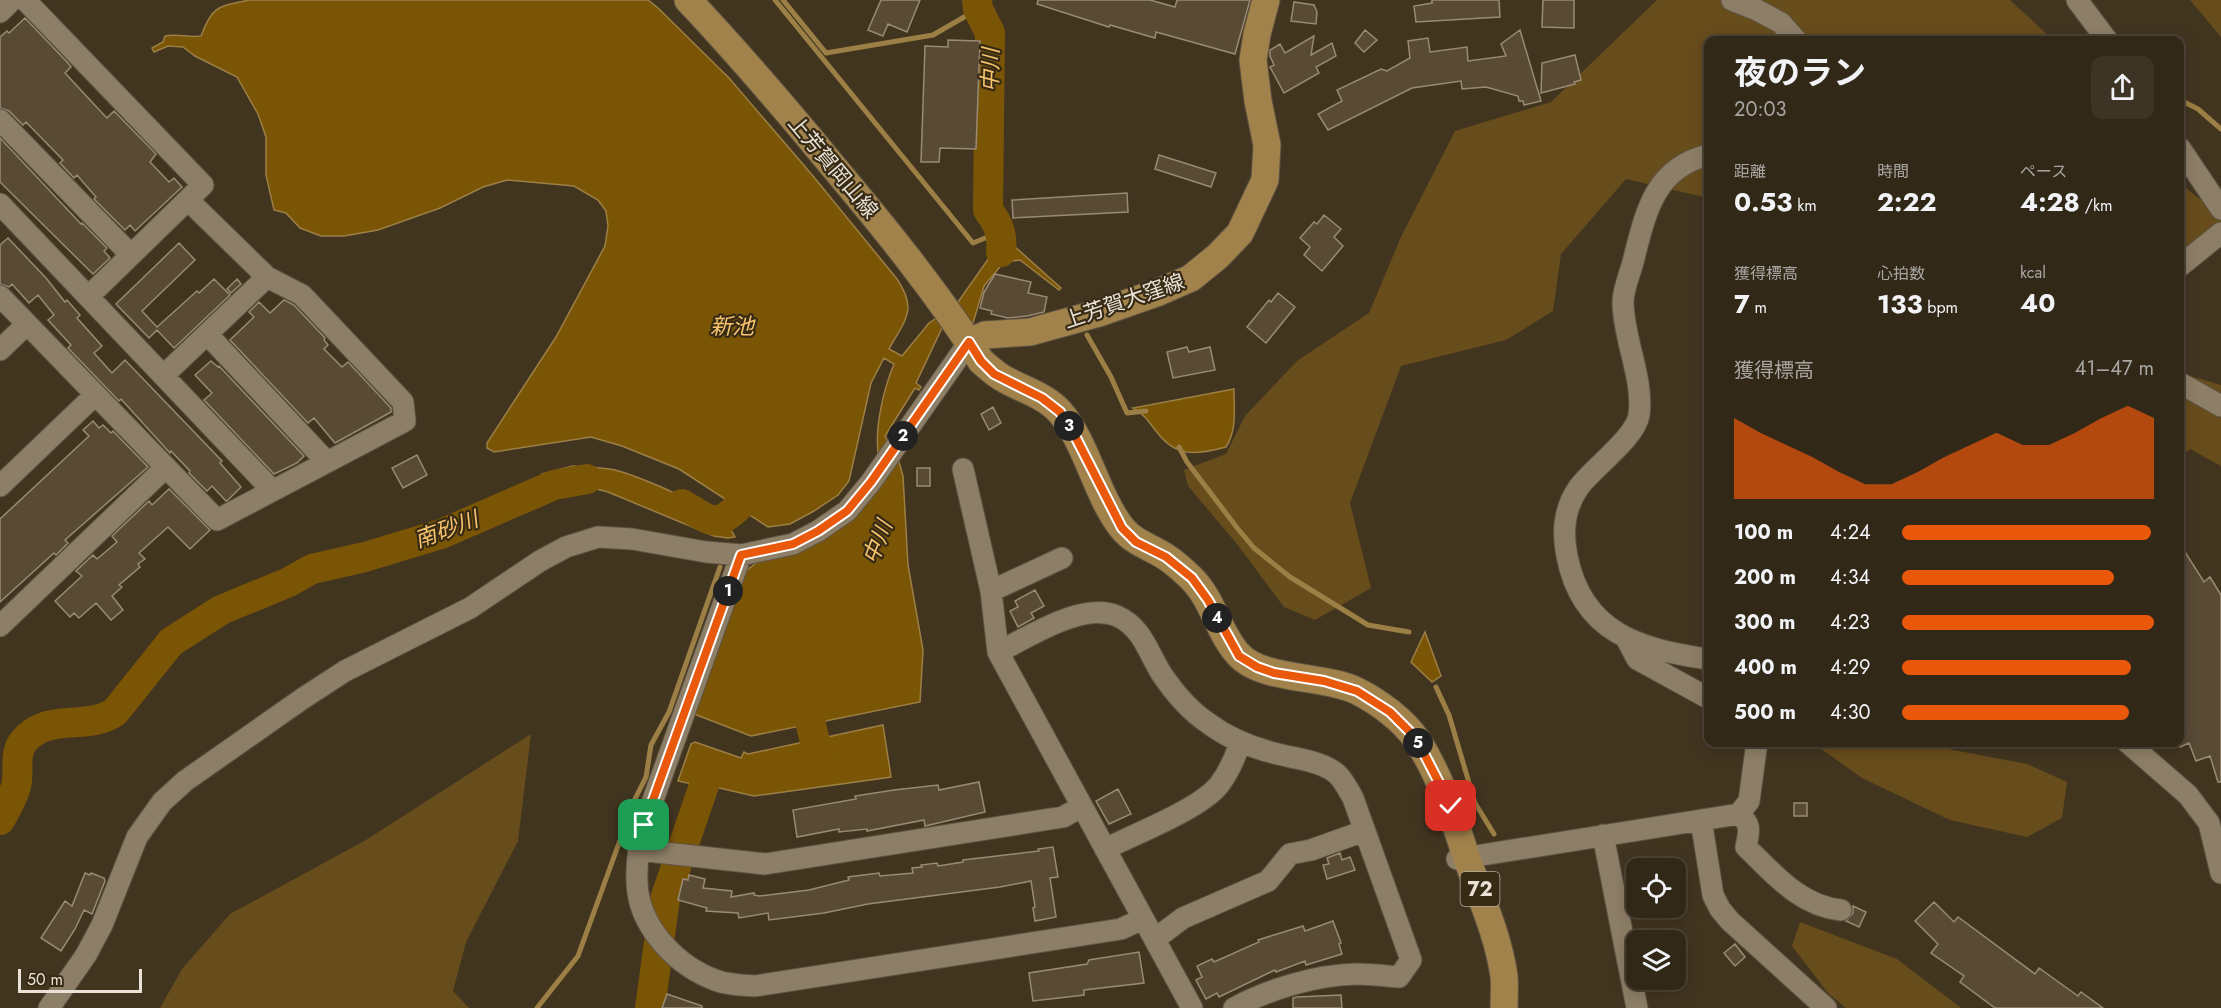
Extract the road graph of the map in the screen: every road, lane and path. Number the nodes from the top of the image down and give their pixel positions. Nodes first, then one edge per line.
1 (12, 0) edge
2 (25, 0) edge
3 (688, 0) edge
4 (1266, 0) edge
5 (1732, 0) edge
6 (2077, 0) edge
7 (0, 12) edge
8 (1792, 36) edge
9 (2104, 36) edge
10 (0, 120) edge
11 (2184, 154) edge
12 (1704, 156) edge
13 (188, 200) junction
14 (2, 208) edge
15 (2221, 209) edge
16 (2221, 233) edge
17 (131, 255) junction
18 (2184, 263) edge
19 (267, 277) junction
20 (0, 296) edge
21 (88, 296) junction
22 (27, 324) junction
23 (207, 334) junction
24 (966, 338) junction
25 (0, 350) edge
26 (164, 375) junction
27 (2184, 384) edge
28 (95, 395) junction
29 (2221, 406) edge
30 (327, 462) junction
31 (165, 468) junction
32 (963, 470) dead end
33 (0, 486) edge
34 (272, 490) junction
35 (741, 555) junction
36 (1062, 558) dead end
37 (991, 591) junction
38 (0, 626) edge
39 (1626, 638) junction
40 (998, 652) junction
41 (1704, 658) edge
42 (1704, 696) edge
43 (1240, 743) junction
44 (1756, 747) edge
45 (2133, 747) edge
46 (1081, 807) junction
47 (1738, 814) junction
48 (1701, 819) junction
49 (2215, 825) edge
50 (1364, 831) junction
51 (1604, 835) junction
52 (1105, 849) junction
53 (638, 850) junction
54 (1462, 858) junction
55 (2221, 873) edge
56 (1840, 910) dead end
57 (1142, 919) junction
58 (1155, 939) junction
59 (49, 1008) edge
60 (1192, 1008) edge
61 (1234, 1008) edge
62 (1492, 1008) edge
63 (1504, 1008) edge
64 (1637, 1008) edge
65 (1826, 1008) edge

1 - 7 street
2 - 13 street
3 - 24 main road, 上芳賀岡山線
4 - 24 main road, 上芳賀大窪線
5 - 8 street
6 - 9 street
10 - 17 street
11 - 15 street
12 - 39 street
13 - 17 street
13 - 19 street
14 - 21 street
16 - 18 street
17 - 21 street
19 - 23 street
19 - 30 street
20 - 22 street
21 - 26 street
22 - 25 street
22 - 28 street
23 - 26 street
23 - 30 street
24 - 35 street
24 - 54 main road, 72
26 - 34 street
27 - 29 street
28 - 31 street
28 - 33 street
30 - 34 street
31 - 34 street
31 - 38 street
32 - 37 street
35 - 53 street
35 - 59 street
36 - 37 street
37 - 40 street
39 - 41 street
39 - 42 street
40 - 43 street
40 - 46 street
43 - 50 street
43 - 52 street
44 - 47 street
45 - 49 street
46 - 52 street
46 - 53 street
47 - 48 street
47 - 56 street
48 - 51 street
48 - 65 street
49 - 55 street
50 - 58 street
50 - 61 street
51 - 54 street
51 - 64 street
52 - 57 street
53 - 57 street
54 - 62 main road, 72
54 - 63 main road, 72
57 - 58 street
58 - 60 street

